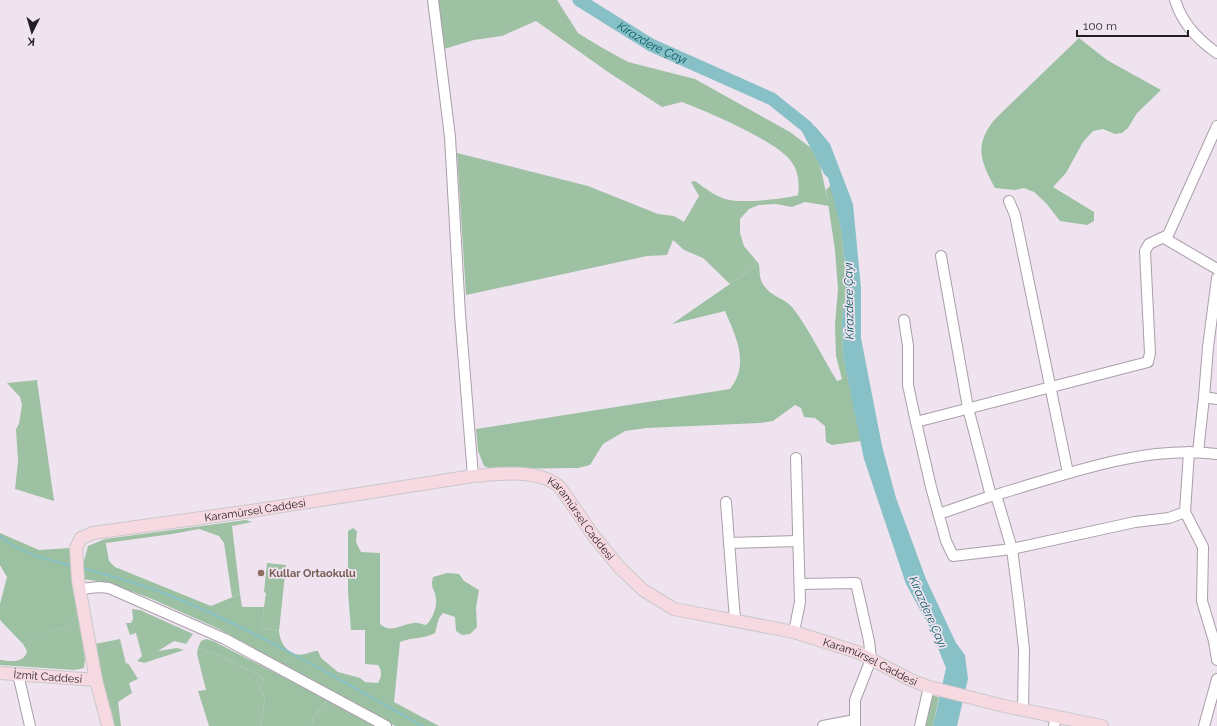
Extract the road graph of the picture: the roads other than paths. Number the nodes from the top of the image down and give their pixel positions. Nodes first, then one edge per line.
1 (433, 0) edge
2 (1175, 0) edge
3 (1217, 53) edge
4 (1217, 126) edge
5 (1009, 201) dead end
6 (1164, 238) junction
7 (941, 256) dead end
8 (1217, 269) edge
9 (1217, 278) edge
10 (904, 320) dead end
11 (1051, 386) junction
12 (1204, 397) junction
13 (1217, 398) edge
14 (968, 408) junction
15 (916, 422) junction
16 (1194, 452) junction
17 (1217, 454) edge
18 (796, 458) dead end
19 (1068, 474) junction
20 (473, 476) junction
21 (994, 496) junction
22 (726, 502) dead end
23 (1184, 512) junction
24 (939, 514) junction
25 (798, 541) junction
26 (729, 543) junction
27 (1012, 549) junction
28 (800, 584) junction
29 (79, 585) junction
30 (735, 620) junction
31 (794, 632) junction
32 (871, 659) junction
33 (1217, 660) edge
34 (0, 673) edge
35 (18, 674) junction
36 (96, 680) junction
37 (1217, 680) edge
38 (929, 687) junction
39 (1023, 710) junction
40 (1055, 722) edge
41 (855, 723) edge
42 (30, 726) edge
43 (108, 726) edge
44 (386, 726) edge
45 (823, 726) edge
46 (920, 726) edge
47 (1102, 726) edge
48 (1204, 726) edge

1 - 20 street
2 - 3 street
4 - 6 street
5 - 11 street
6 - 8 street
6 - 11 street
7 - 14 street
9 - 12 street
10 - 15 street
11 - 14 street
11 - 19 street
12 - 13 street
12 - 16 street
14 - 15 street
14 - 21 street
15 - 24 street
16 - 17 street
16 - 19 street
16 - 23 street
18 - 25 street
19 - 21 street
20 - 29 main road, Karamürsel Caddesi
20 - 30 main road, Karamürsel Caddesi
21 - 24 street
21 - 27 street
22 - 26 street
23 - 27 street
23 - 33 street
24 - 27 street
25 - 26 street
25 - 28 street
26 - 30 street
27 - 39 street
28 - 31 street
28 - 32 street
29 - 36 main road, Karamürsel Caddesi
29 - 44 street
30 - 31 main road, Karamürsel Caddesi
31 - 32 main road, Karamürsel Caddesi
32 - 38 main road, Karamürsel Caddesi
32 - 41 street
34 - 35 main road, İzmit Caddesi
35 - 36 main road, İzmit Caddesi
35 - 42 street
36 - 43 main road, Karamürsel Caddesi
37 - 48 street
38 - 39 main road, Karamürsel Caddesi
38 - 46 street
39 - 40 main road, Karamürsel Caddesi
40 - 47 main road, Karamürsel Caddesi
41 - 45 street

